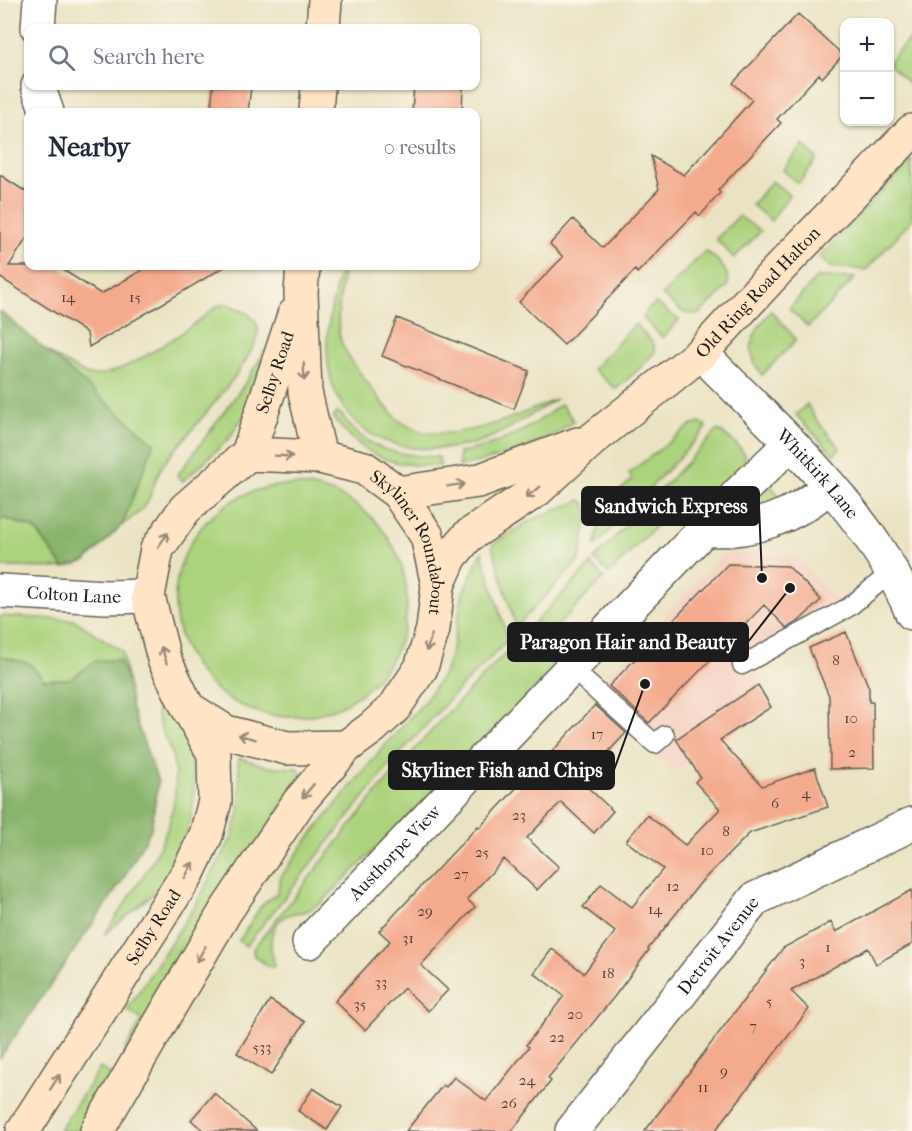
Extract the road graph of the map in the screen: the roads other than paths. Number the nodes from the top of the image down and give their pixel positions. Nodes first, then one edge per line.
1 (40, 0) edge
2 (325, 0) edge
3 (38, 24) edge
4 (323, 24) edge
5 (39, 90) edge
6 (318, 90) edge
7 (46, 108) edge
8 (316, 108) edge
9 (912, 131) edge
10 (302, 279) edge
11 (701, 353) junction
12 (593, 439) junction
13 (790, 444) junction
14 (248, 454) junction
15 (320, 457) junction
16 (829, 486) junction
17 (398, 493) junction
18 (704, 529) junction
19 (892, 572) junction
20 (438, 585) junction
21 (0, 591) edge
22 (148, 596) junction
23 (912, 613) edge
24 (742, 664) dead end
25 (571, 668) junction
26 (188, 708) junction
27 (665, 735) dead end
28 (346, 747) junction
29 (912, 824) edge
30 (309, 942) dead end
31 (109, 1127) edge
32 (23, 1131) edge
33 (572, 1131) edge

1 - 3 street
2 - 4 main road
5 - 7 street
6 - 8 main road
9 - 11 main road, Old Ring Road Halton
10 - 14 main road, Selby Road
10 -> 15 main road, Selby Road
11 - 12 main road, Old Ring Road Halton
11 - 13 street, Whitkirk Lane
17 -> 12 main road, Old Ring Road Halton
12 -> 20 main road, Old Ring Road Halton
13 - 16 street, Whitkirk Lane
13 - 18 street, Austhorpe View
14 -> 15 main road, Skyliner Roundabout
22 -> 14 main road
15 - 17 main road, Skyliner Roundabout
16 - 18 street
16 - 19 street, Whitkirk Lane
17 - 20 main road, Skyliner Roundabout
18 - 25 street, Austhorpe View
19 - 23 street, Whitkirk Lane
19 - 24 lane
20 -> 28 main road, Skyliner Roundabout
21 - 22 street, Colton Lane
26 -> 22 main road
25 - 27 lane
25 - 30 street, Austhorpe View
28 -> 26 main road
32 -> 26 main road, Selby Road
28 -> 31 main road
29 - 33 street, Detroit Avenue

